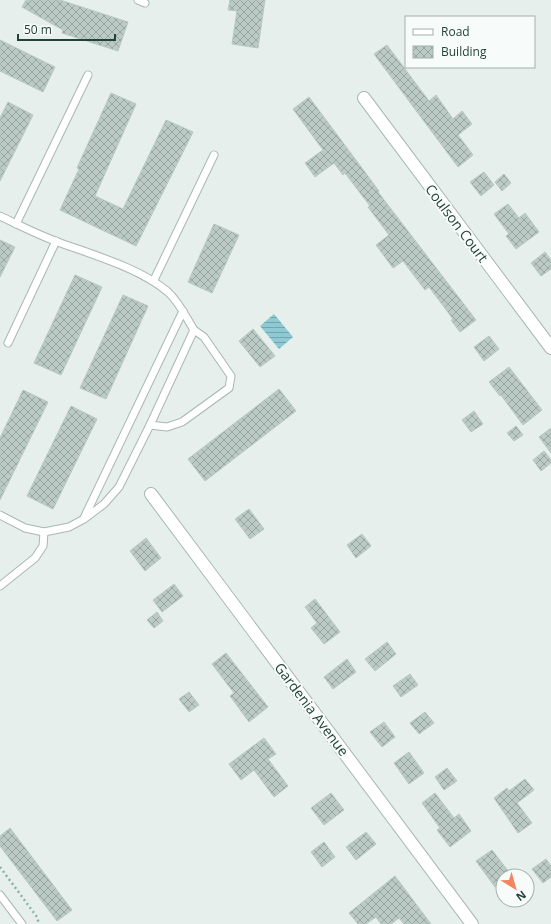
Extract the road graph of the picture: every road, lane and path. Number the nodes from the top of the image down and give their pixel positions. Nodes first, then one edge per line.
1 (88, 75) dead end
2 (364, 98) dead end
3 (214, 155) dead end
4 (0, 216) edge
5 (16, 224) junction
6 (56, 241) junction
7 (154, 280) junction
8 (183, 311) junction
9 (194, 330) junction
10 (8, 343) dead end
11 (551, 348) edge
12 (150, 425) junction
13 (151, 494) dead end
14 (0, 515) edge
15 (84, 519) junction
16 (44, 532) junction
17 (0, 586) edge
18 (0, 867) edge
19 (0, 895) edge
20 (22, 924) edge
21 (39, 924) edge
22 (472, 924) edge

1 - 5 lane
2 - 11 street, Coulson Court
3 - 7 lane
4 - 5 lane
5 - 6 lane
6 - 7 lane
6 - 10 lane
7 - 8 lane
8 - 9 lane
8 - 15 lane
9 - 12 lane
9 - 12 lane
12 - 15 lane
13 - 22 street, Gardenia Avenue
14 - 16 lane
15 - 16 lane
16 - 17 lane
18 - 21 path
19 - 20 lane

